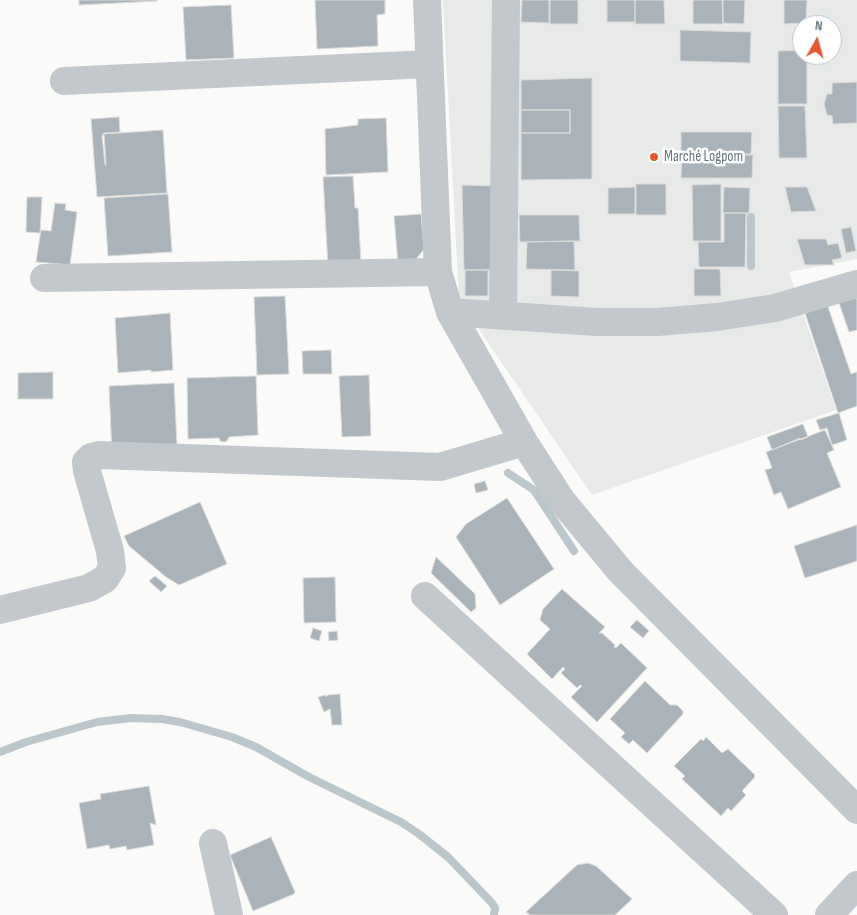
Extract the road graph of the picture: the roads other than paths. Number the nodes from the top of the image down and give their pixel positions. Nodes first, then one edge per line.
1 (427, 0) edge
2 (506, 0) edge
3 (429, 64) junction
4 (64, 81) dead end
5 (438, 272) junction
6 (44, 278) dead end
7 (857, 284) edge
8 (450, 312) junction
9 (503, 315) junction
10 (524, 442) junction
11 (425, 596) dead end
12 (0, 610) edge
13 (857, 810) edge
14 (213, 843) dead end
15 (857, 885) edge
16 (229, 915) edge
17 (774, 915) edge
18 (829, 915) edge

1 - 3 street
2 - 9 street
3 - 4 street
3 - 5 street
5 - 6 street
5 - 8 street
7 - 9 street
8 - 9 street
8 - 10 street
10 - 12 street
10 - 13 street
11 - 17 street
14 - 16 street
15 - 18 street

